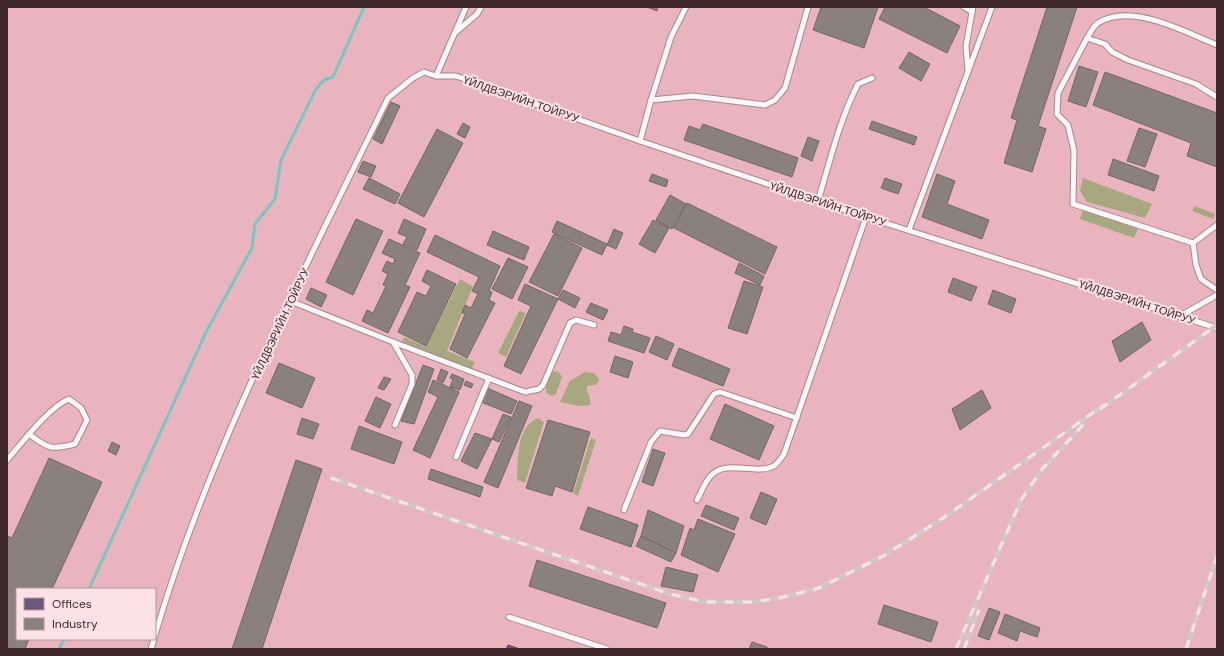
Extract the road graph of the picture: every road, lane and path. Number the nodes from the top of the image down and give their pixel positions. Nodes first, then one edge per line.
1 (466, 7) edge
2 (481, 7) edge
3 (686, 7) edge
4 (808, 7) edge
5 (964, 7) edge
6 (992, 7) edge
7 (973, 9) edge
8 (455, 34) junction
9 (1087, 38) junction
10 (1217, 45) edge
11 (968, 74) junction
12 (436, 76) junction
13 (872, 78) dead end
14 (1217, 97) edge
15 (651, 100) junction
16 (640, 141) junction
17 (818, 201) junction
18 (866, 217) junction
19 (1217, 225) edge
20 (909, 230) junction
21 (1193, 243) junction
22 (1217, 290) edge
23 (1217, 295) edge
24 (290, 301) junction
25 (1180, 316) junction
26 (594, 325) dead end
27 (1217, 328) edge
28 (393, 342) junction
29 (489, 378) junction
30 (797, 418) junction
31 (395, 425) dead end
32 (30, 435) junction
33 (456, 458) dead end
34 (7, 460) edge
35 (697, 500) dead end
36 (624, 510) dead end
37 (509, 617) dead end
38 (156, 632) edge
39 (607, 649) edge

1 - 8 lane
2 - 8 lane
3 - 15 lane
4 - 15 lane
5 - 7 lane
6 - 11 lane
7 - 11 lane
8 - 12 lane
9 - 10 lane
9 - 14 lane
9 - 21 lane
11 - 20 lane
12 - 16 lane, ҮЙЛДВЭРИЙН ТОЙРУУ
12 - 24 lane, ҮЙЛДВЭРИЙН ТОЙРУУ
13 - 17 lane
15 - 16 lane
16 - 17 lane, ҮЙЛДВЭРИЙН ТОЙРУУ
17 - 18 lane, ҮЙЛДВЭРИЙН ТОЙРУУ
18 - 20 lane, ҮЙЛДВЭРИЙН ТОЙРУУ
18 - 30 lane
19 - 21 lane
20 - 25 lane, ҮЙЛДВЭРИЙН ТОЙРУУ
21 - 22 lane
23 - 25 lane
24 - 28 lane
24 - 38 lane, ҮЙЛДВЭРИЙН ТОЙРУУ
25 - 27 lane, ҮЙЛДВЭРИЙН ТОЙРУУ
26 - 29 lane
28 - 29 lane
28 - 31 lane
29 - 33 lane
30 - 35 lane
30 - 36 lane
32 - 32 lane
32 - 34 lane
37 - 39 lane

